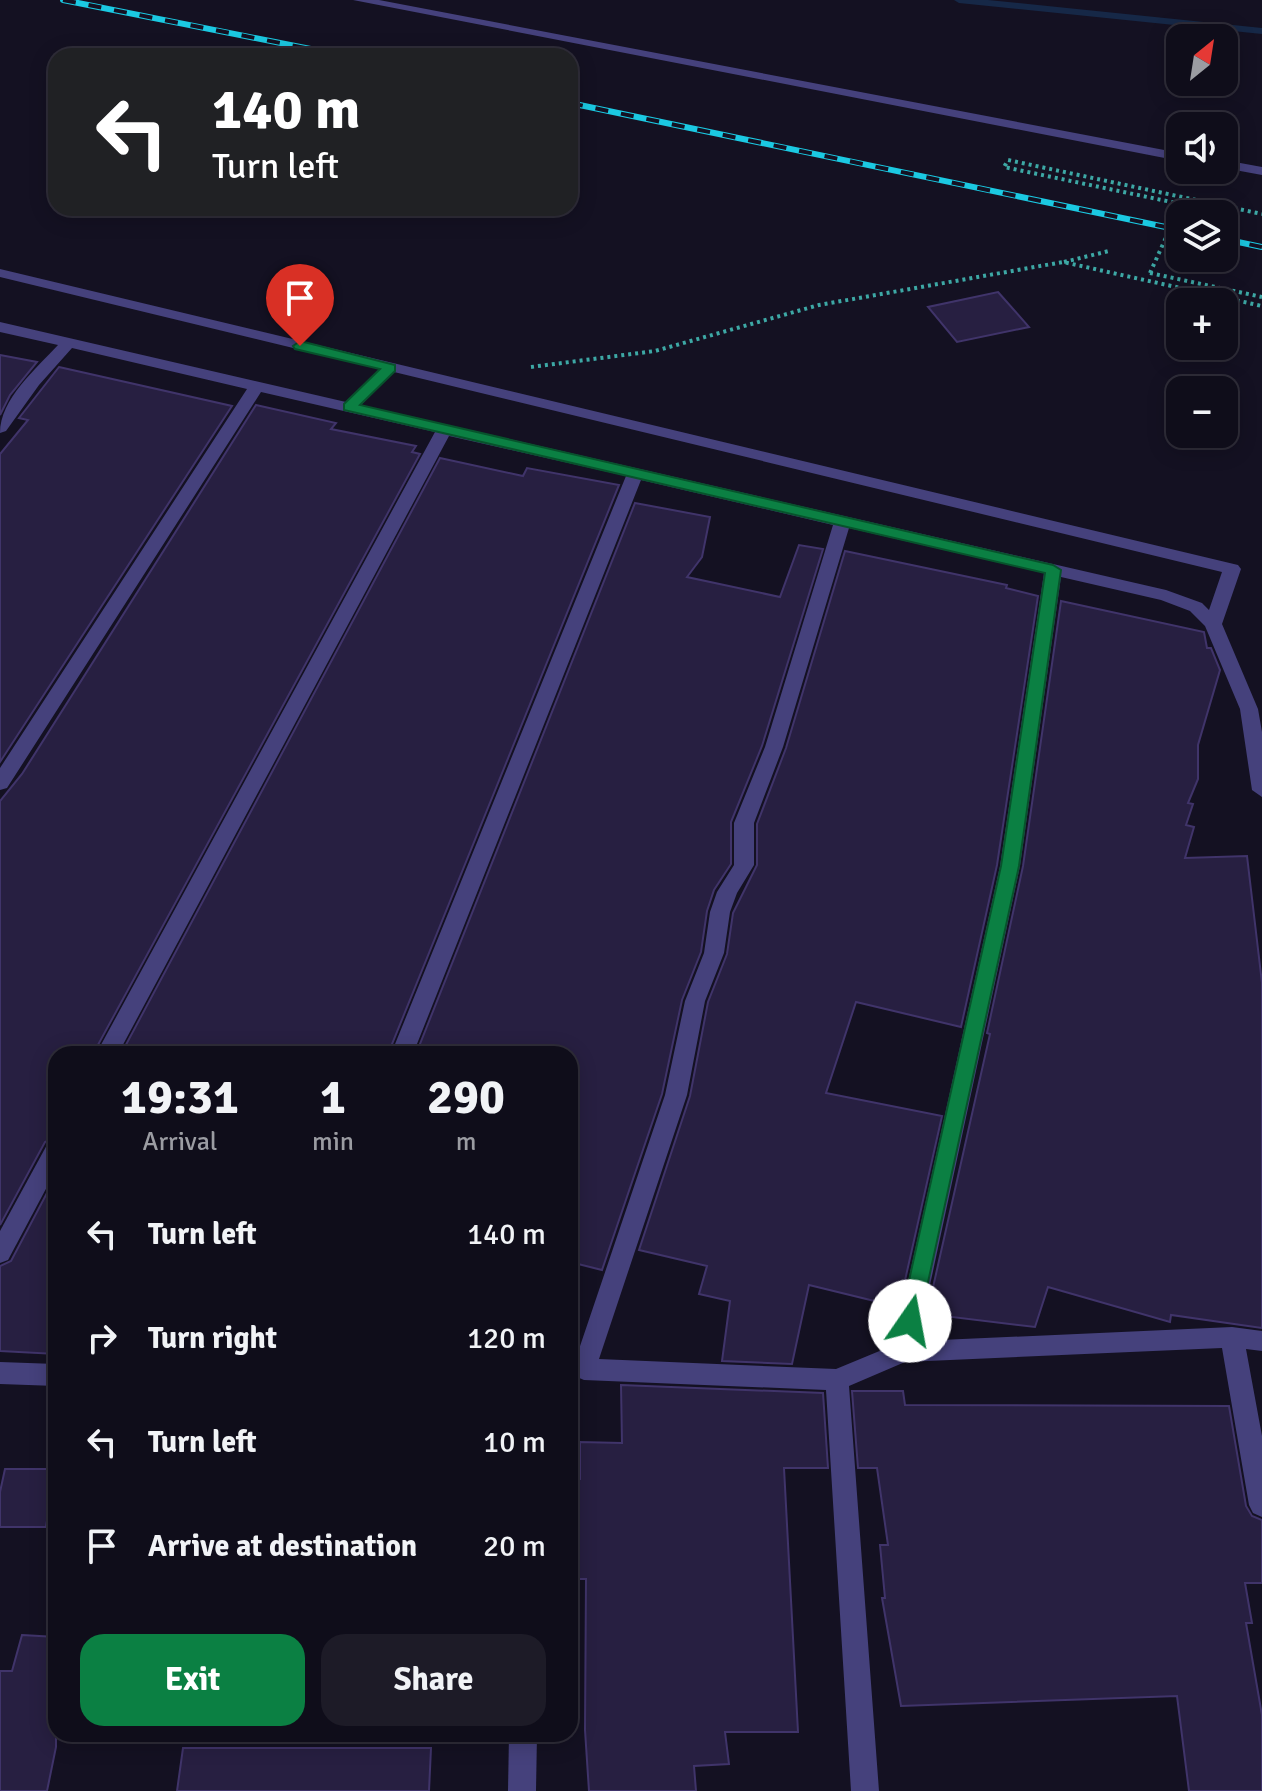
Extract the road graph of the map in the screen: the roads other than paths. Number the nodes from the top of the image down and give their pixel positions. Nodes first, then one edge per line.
1 (359, 0) edge
2 (1166, 154) edge
3 (1238, 167) edge
4 (1262, 171) edge
5 (0, 273) edge
6 (0, 327) edge
7 (69, 342) junction
8 (390, 368) junction
9 (257, 386) junction
10 (350, 407) junction
11 (0, 428) edge
12 (445, 429) junction
13 (635, 474) junction
14 (843, 521) junction
15 (1053, 570) junction
16 (1213, 624) junction
17 (0, 783) edge
18 (1262, 790) edge
19 (111, 1046) edge
20 (405, 1046) edge
21 (48, 1164) edge
22 (0, 1253) edge
23 (1232, 1337) junction
24 (1262, 1341) edge
25 (904, 1352) junction
26 (578, 1363) edge
27 (578, 1366) edge
28 (0, 1373) edge
29 (48, 1375) edge
30 (837, 1380) junction
31 (1262, 1505) edge
32 (523, 1742) edge
33 (522, 1791) edge
34 (865, 1791) edge

1 - 2 street
3 - 4 street
5 - 8 street
6 - 7 street
7 - 9 street
7 - 11 street
8 - 10 street
8 - 16 street
9 - 10 street
9 - 17 street
10 - 12 street
12 - 13 street
12 - 19 street
13 - 14 street
13 - 20 street
14 - 15 street
14 - 26 street
15 - 16 street
15 - 25 street
16 - 18 street
21 - 22 street
23 - 24 street
23 - 25 street
23 - 31 street
25 - 30 street
27 - 30 street
28 - 29 street
30 - 34 street
32 - 33 street

